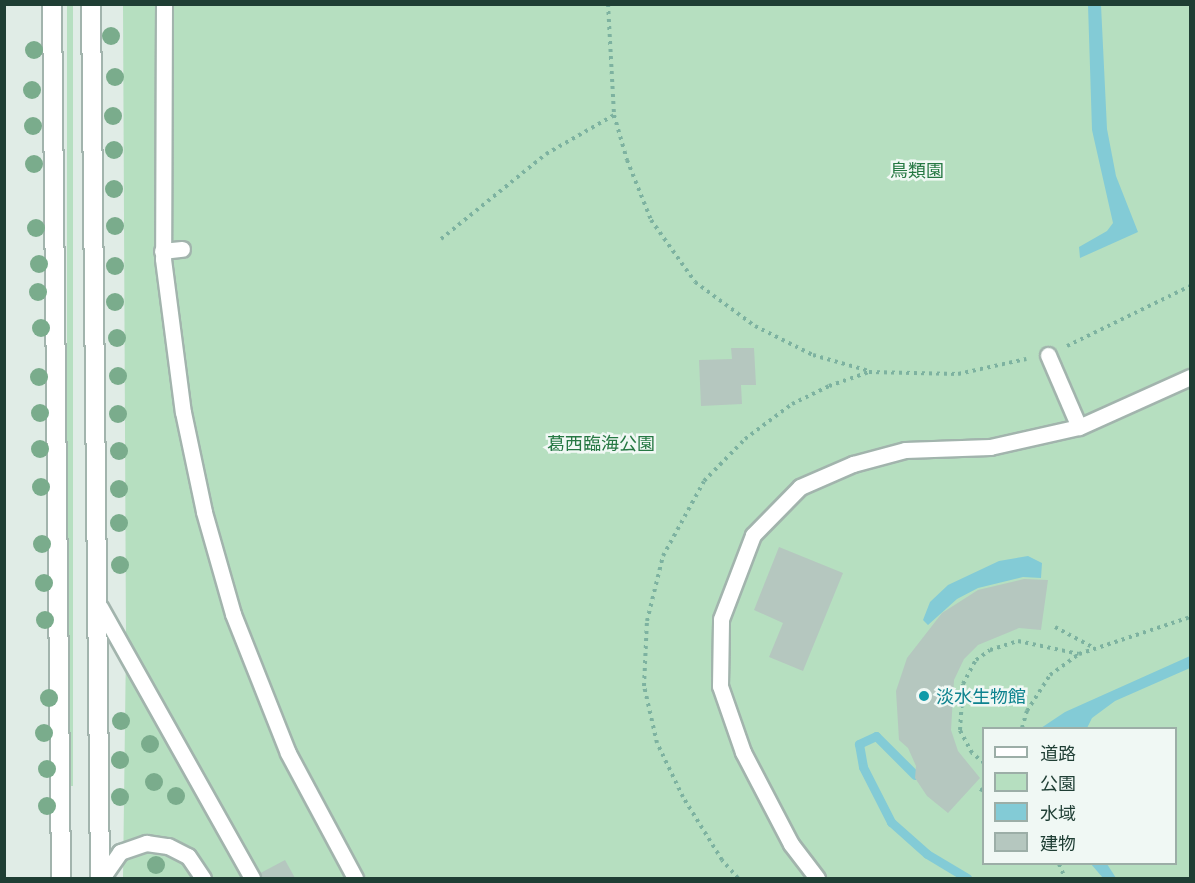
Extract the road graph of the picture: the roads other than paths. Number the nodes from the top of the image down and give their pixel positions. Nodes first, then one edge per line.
1 (52, 4) edge
2 (91, 4) edge
3 (164, 4) edge
4 (182, 249) dead end
5 (162, 251) junction
6 (1048, 355) road end
7 (1191, 377) edge
8 (1079, 427) junction
9 (100, 607) junction
10 (252, 878) edge
11 (61, 879) edge
12 (101, 879) edge
13 (203, 879) edge
14 (354, 879) edge
15 (818, 879) edge

1 - 11 street
2 - 9 street
3 - 5 lane
4 - 5 lane
5 - 14 lane
6 - 8 lane
7 - 8 lane
8 - 15 lane
9 - 10 lane
9 - 12 street
12 - 13 lane

